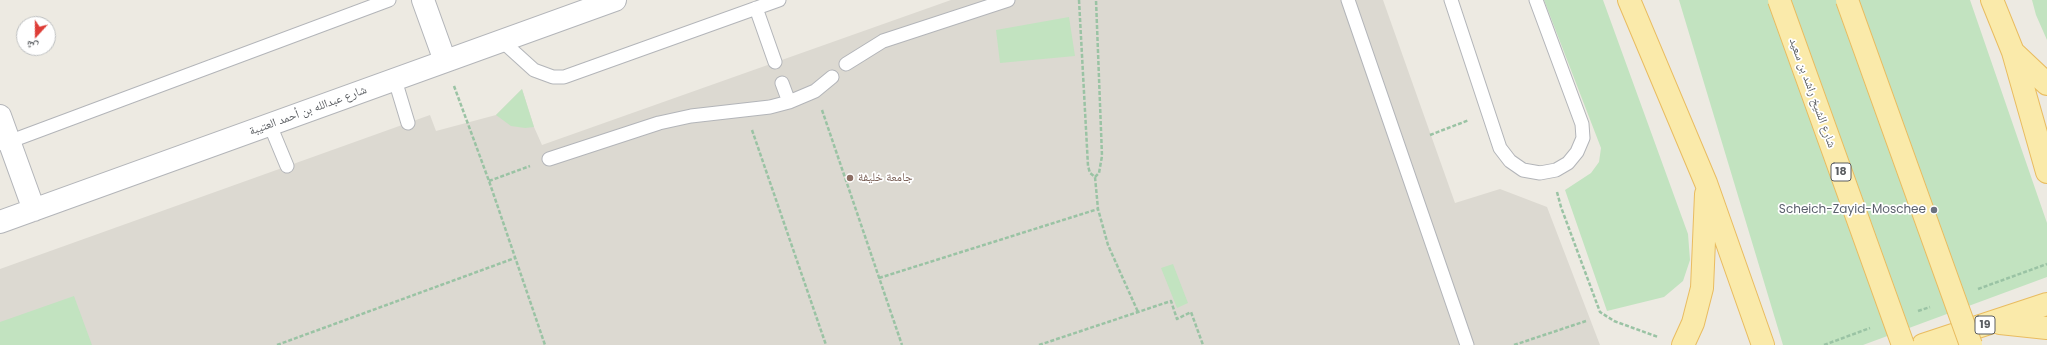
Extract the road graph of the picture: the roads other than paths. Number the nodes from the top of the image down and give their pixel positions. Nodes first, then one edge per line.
1 (389, 0) edge
2 (423, 0) edge
3 (615, 0) edge
4 (779, 0) edge
5 (1008, 0) edge
6 (1348, 0) edge
7 (1451, 0) edge
8 (1536, 0) edge
9 (1629, 0) edge
10 (1779, 0) edge
11 (1847, 0) edge
12 (1992, 0) edge
13 (756, 8) junction
14 (502, 41) junction
15 (2013, 52) junction
16 (445, 61) junction
17 (775, 62) dead end
18 (846, 64) dead end
19 (832, 77) dead end
20 (395, 80) junction
21 (782, 83) dead end
22 (2047, 84) edge
23 (789, 102) junction
24 (0, 116) edge
25 (408, 123) dead end
26 (270, 124) junction
27 (4, 143) edge
28 (549, 159) road end
29 (288, 166) dead end
30 (2047, 172) edge
31 (1706, 183) junction
32 (34, 210) junction
33 (0, 222) edge
34 (2047, 304) edge
35 (1991, 323) junction
36 (2047, 328) edge
37 (1674, 342) edge
38 (1467, 345) edge
39 (1763, 345) edge
40 (1903, 345) edge
41 (1923, 345) edge
42 (1971, 345) edge

1 - 27 lane
2 - 16 street
3 - 14 street, شارع عبدالله بن أحمد العتيبة
4 - 13 lane
5 - 18 lane
6 - 38 lane
7 - 8 lane
9 - 31 main road
10 - 40 main road, شارع الشيخ راشد بن سعيد / 18, bridge
11 - 42 main road, bridge
12 - 15 main road
13 - 14 lane
13 - 17 lane
14 - 16 street, شارع عبدالله بن أحمد العتيبة
15 - 22 main road
15 - 30 main road
16 - 20 street, شارع عبدالله بن أحمد العتيبة
19 - 23 lane
20 - 25 lane
20 - 26 street, شارع عبدالله بن أحمد العتيبة
21 - 23 lane
23 - 28 lane
24 - 27 street
26 - 29 lane
26 - 32 street, شارع عبدالله بن أحمد العتيبة
27 - 32 street
31 - 37 main road
31 - 39 main road
32 - 33 street, شارع عبدالله بن أحمد العتيبة
34 - 35 main road, 19
35 - 36 main road
35 - 41 main road, 19

